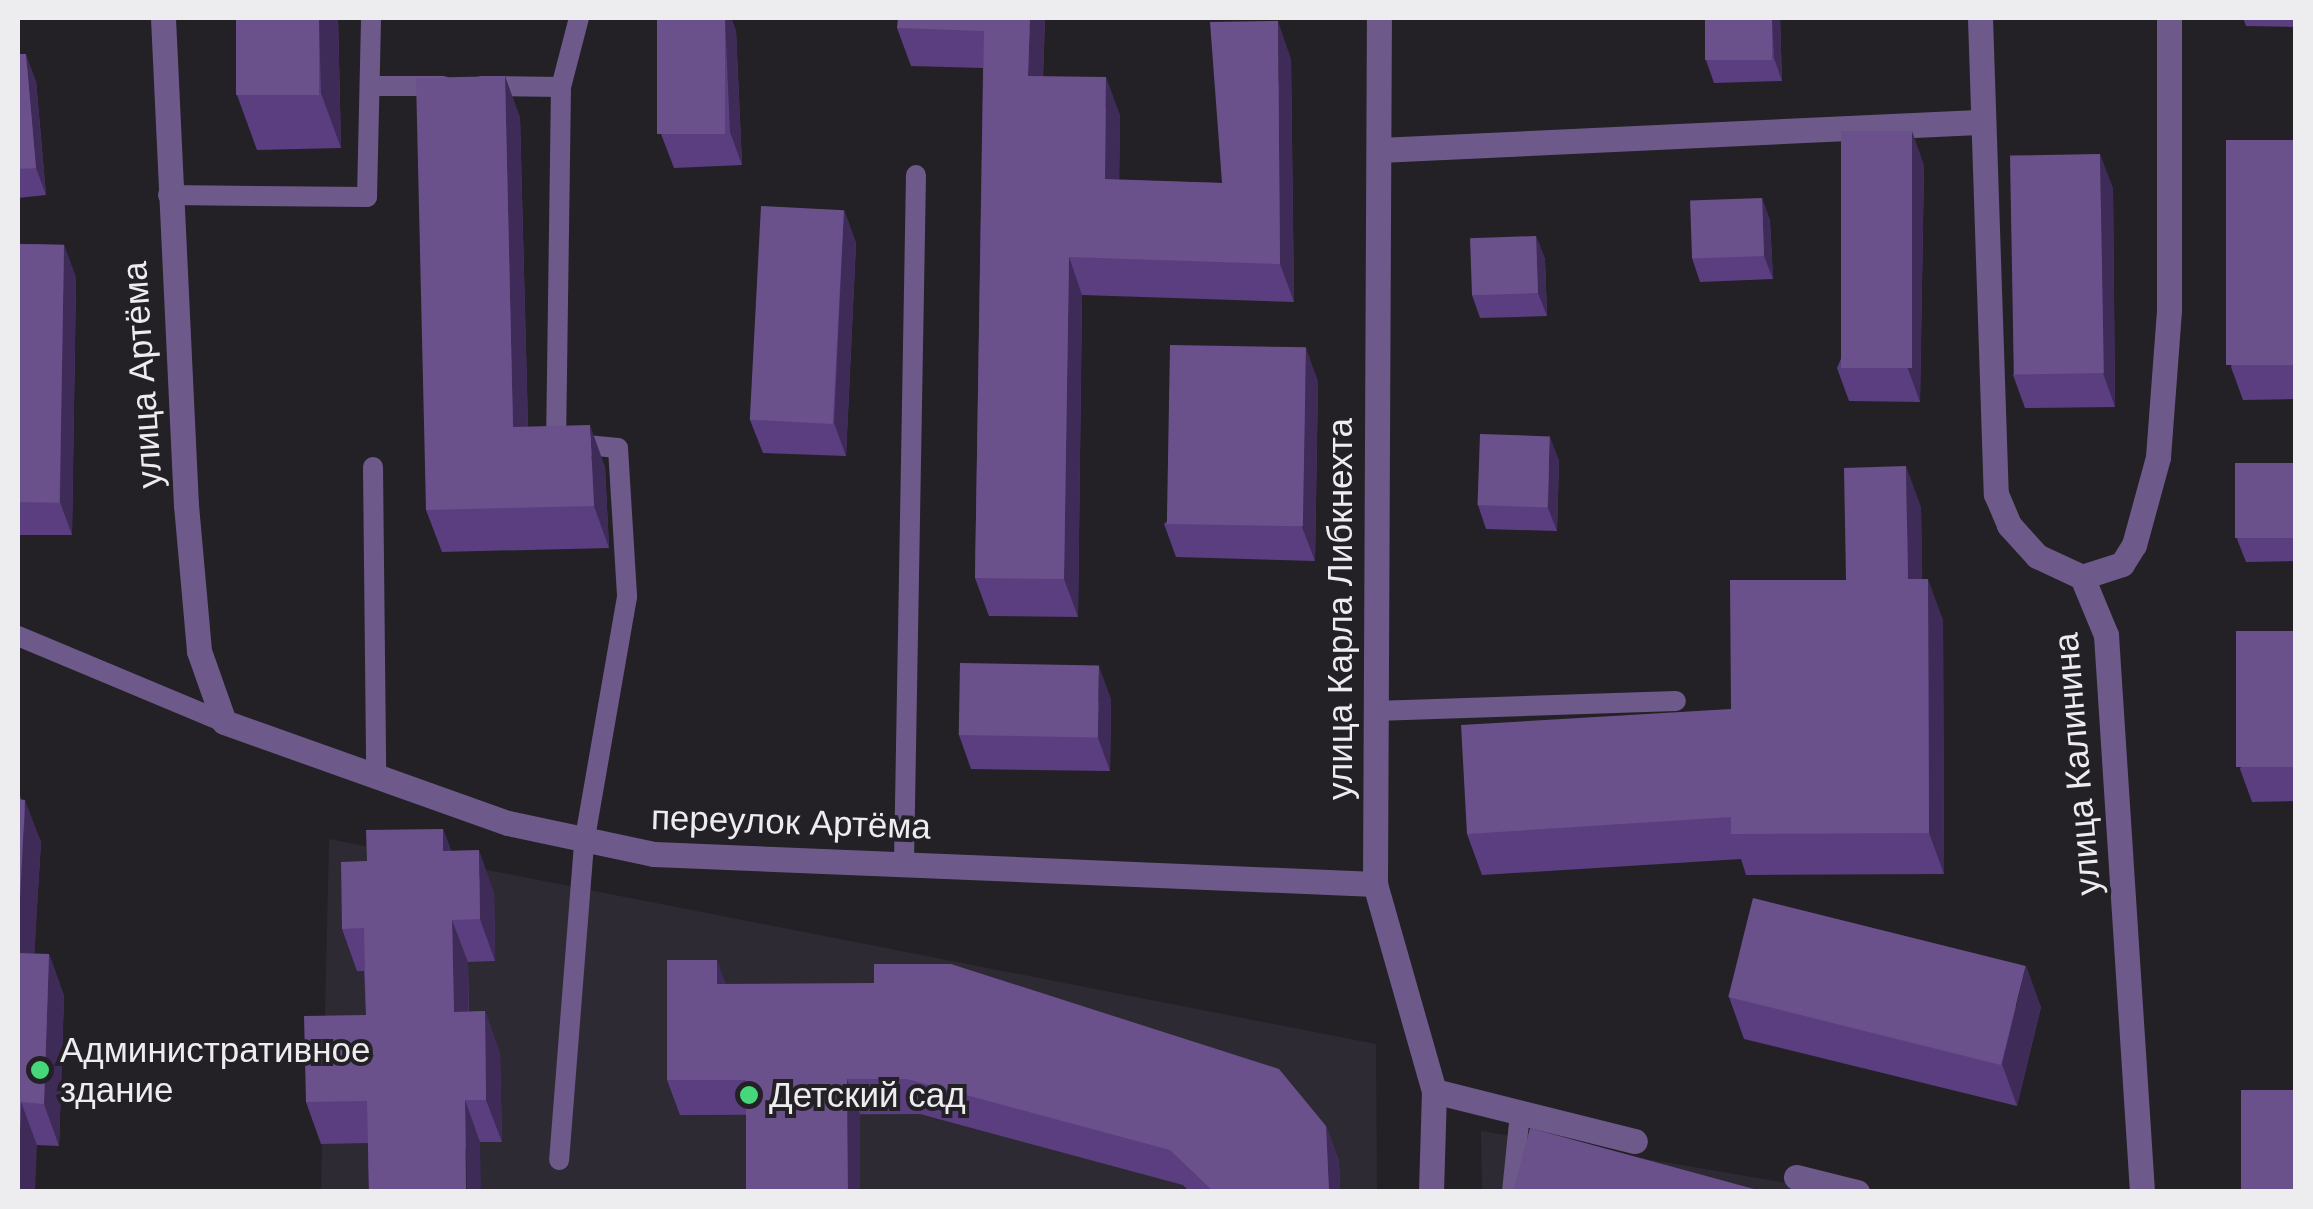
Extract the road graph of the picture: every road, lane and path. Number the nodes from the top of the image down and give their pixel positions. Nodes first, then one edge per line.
1 (164, 18) edge
2 (371, 18) edge
3 (579, 18) edge
4 (1378, 18) edge
5 (1980, 18) edge
6 (2170, 18) edge
7 (370, 86) junction
8 (561, 87) junction
9 (1978, 122) junction
10 (1379, 150) junction
11 (916, 175) dead end
12 (168, 195) junction
13 (373, 467) dead end
14 (2082, 577) junction
15 (18, 636) edge
16 (1676, 702) dead end
17 (1374, 711) junction
18 (224, 722) junction
19 (376, 776) junction
20 (584, 844) junction
21 (904, 862) junction
22 (1375, 884) junction
23 (1434, 1091) junction
24 (1520, 1112) junction
25 (1635, 1141) dead end
26 (560, 1160) dead end
27 (1796, 1177) dead end
28 (1430, 1192) edge
29 (1512, 1192) edge
30 (1857, 1192) edge
31 (2142, 1192) edge

1 - 12 street, улица Артёма
2 - 7 lane
3 - 8 lane
4 - 10 street, улица Карла Либкнехта
5 - 9 street
6 - 14 street
7 - 8 lane
7 - 12 lane
8 - 20 lane
9 - 10 street
9 - 14 street
10 - 17 street, улица Карла Либкнехта
11 - 21 lane
12 - 18 street, улица Артёма
13 - 19 lane
14 - 31 street, улица Калинина
15 - 18 lane
16 - 17 lane
17 - 22 street, улица Карла Либкнехта
18 - 19 street, переулок Артёма
19 - 20 street, переулок Артёма
20 - 21 street, переулок Артёма
20 - 26 lane
21 - 22 street, переулок Артёма
22 - 23 street, улица Карла Либкнехта
23 - 24 street
23 - 28 street, улица Карла Либкнехта
24 - 25 street
24 - 29 lane
27 - 30 street

